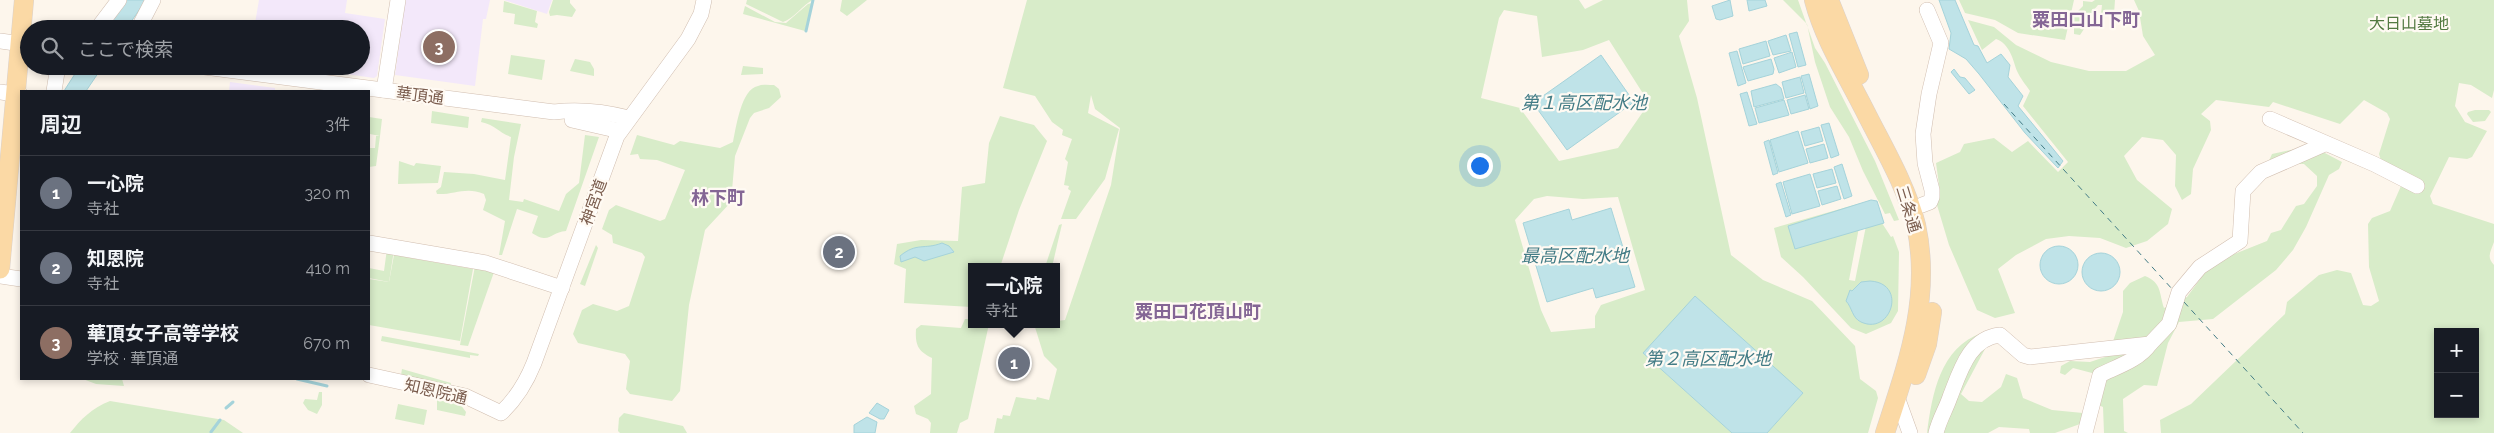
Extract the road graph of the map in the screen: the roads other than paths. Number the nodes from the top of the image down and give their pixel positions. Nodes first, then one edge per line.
1 (24, 0) edge
2 (120, 0) edge
3 (153, 0) edge
4 (398, 0) edge
5 (704, 0) edge
6 (1814, 0) edge
7 (1829, 0) edge
8 (1927, 10) dead end
9 (24, 20) edge
10 (104, 20) edge
11 (143, 20) edge
12 (0, 41) edge
13 (20, 44) edge
14 (20, 62) edge
15 (57, 75) edge
16 (254, 75) edge
17 (330, 87) edge
18 (54, 90) edge
19 (384, 90) junction
20 (12, 99) edge
21 (2270, 119) dead end
22 (624, 125) junction
23 (2325, 144) junction
24 (4, 171) edge
25 (2417, 186) dead end
26 (1922, 205) junction
27 (370, 242) edge
28 (0, 267) edge
29 (0, 276) edge
30 (20, 280) edge
31 (562, 288) junction
32 (2150, 344) junction
33 (370, 375) edge
34 (1900, 405) junction
35 (500, 413) joint
36 (1885, 433) edge
37 (1896, 433) edge
38 (1910, 433) edge
39 (1936, 433) edge
40 (2085, 433) edge

1 - 9 main road
2 - 10 street
3 - 11 street
4 - 19 street
5 - 22 street, 神宮道
6 - 34 main road, 三条通
7 - 26 main road, 三条通
8 - 26 street
12 - 13 street
14 - 20 main road
15 - 18 street
16 - 17 street, 華頂通
17 - 19 street, 華頂通
19 - 22 street, 華頂通
20 - 24 main road
21 - 23 street
22 - 31 street, 神宮道
23 - 25 street
23 - 32 street
24 - 28 main road
26 - 34 main road, 三条通
27 - 31 street
29 - 30 street
31 - 35 street, 神宮道
32 - 39 street
32 - 40 street
33 - 35 street, 知恩院通
34 - 36 main road, 三条通
34 - 37 main road, 三条通
34 - 38 street

